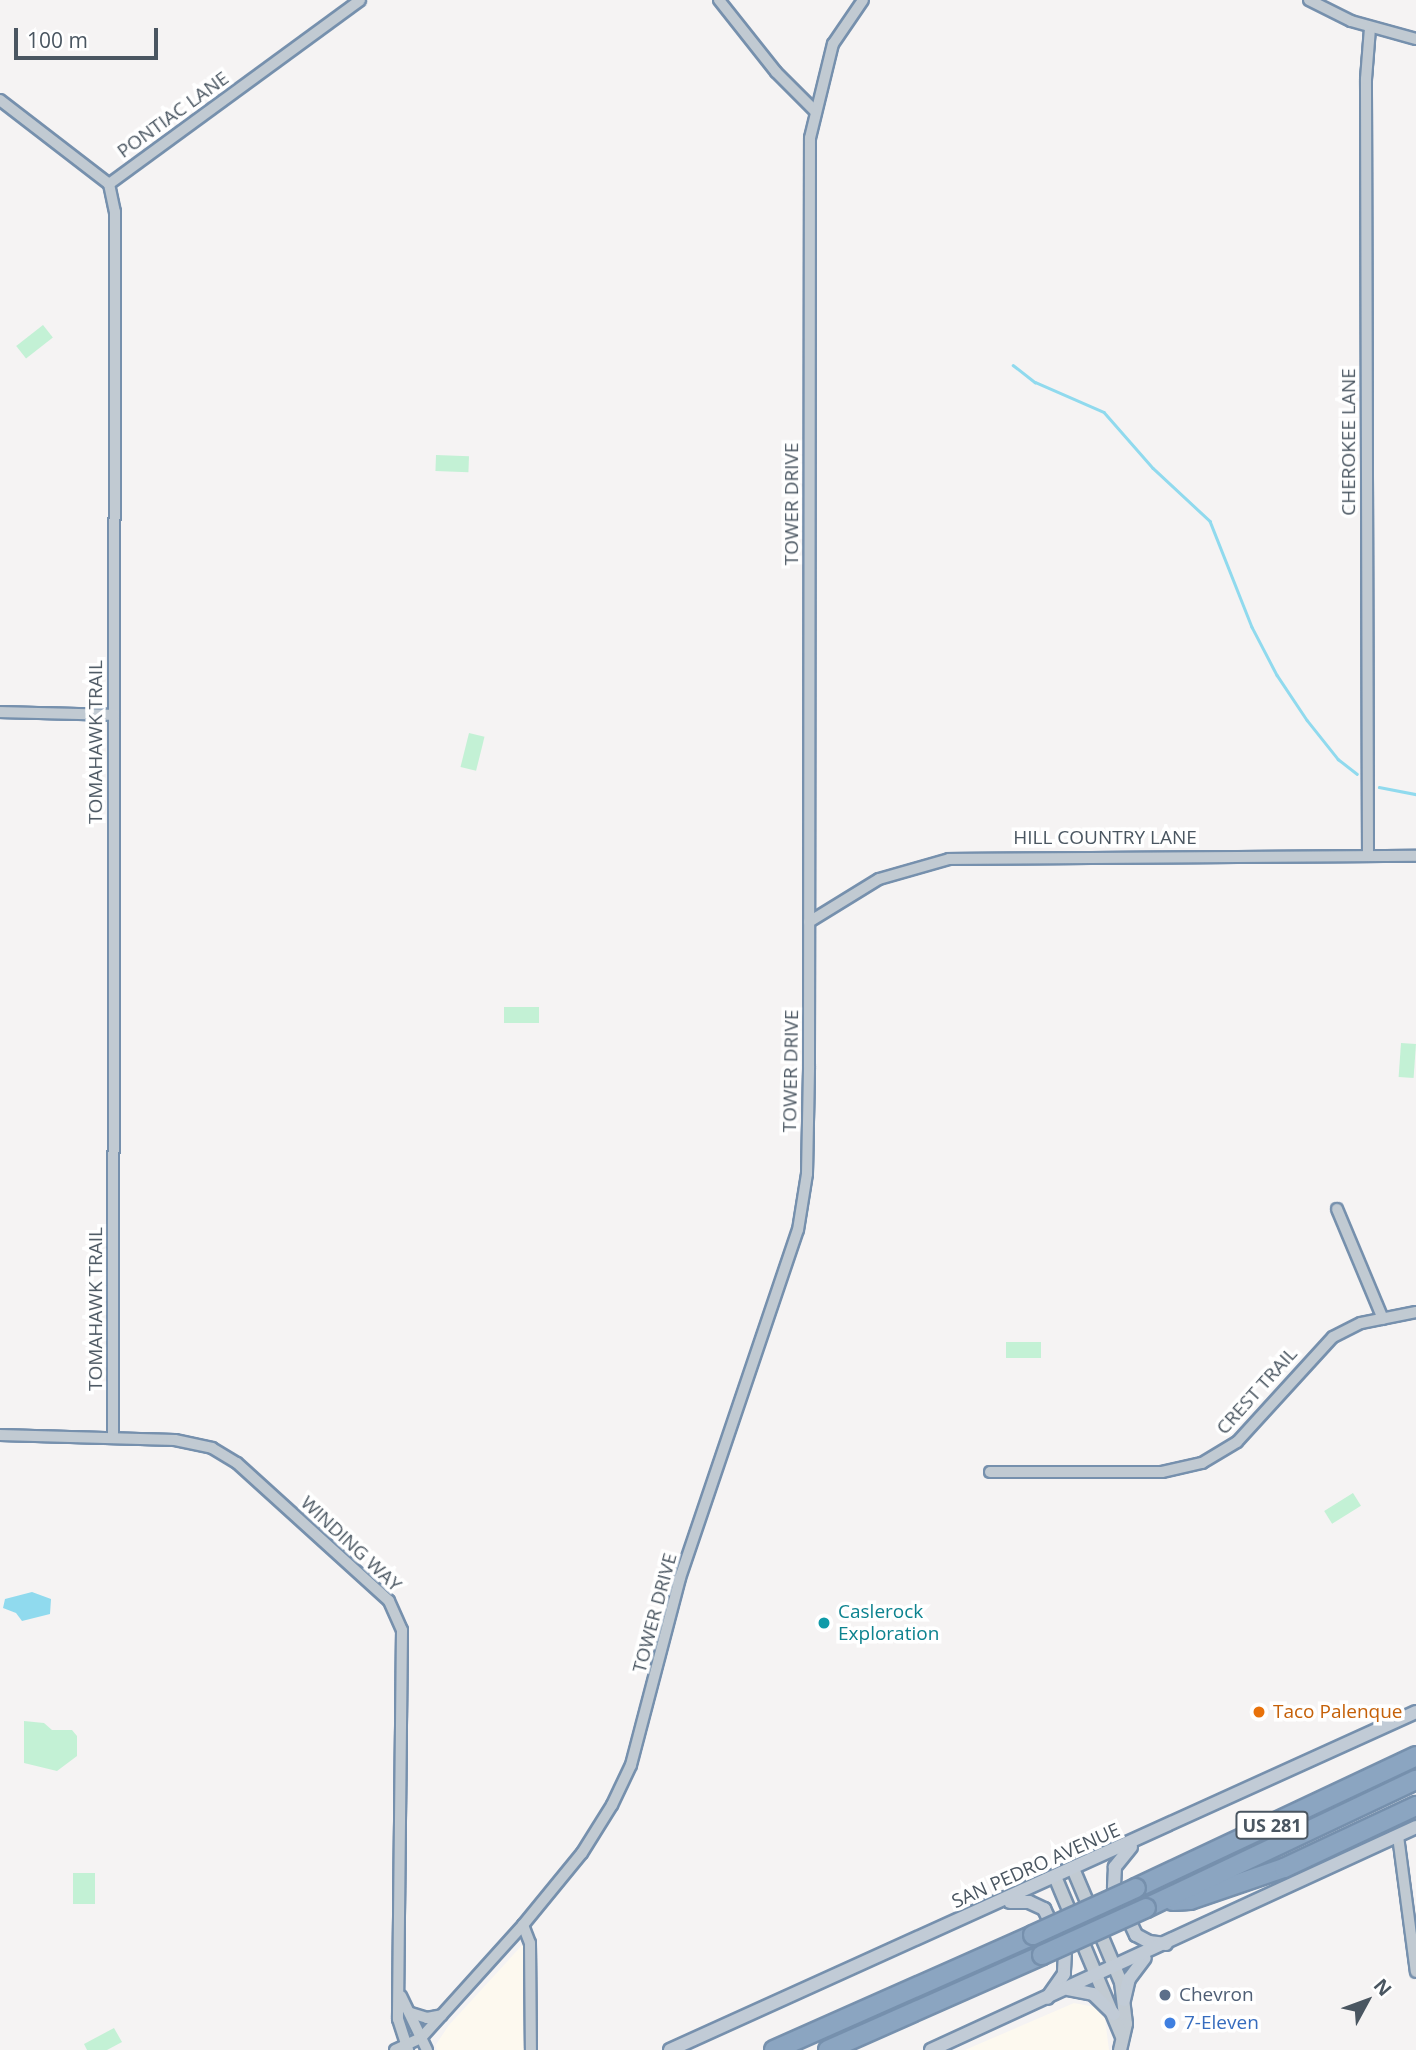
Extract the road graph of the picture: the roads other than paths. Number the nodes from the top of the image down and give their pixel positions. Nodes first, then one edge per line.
1 (360, 0) edge
2 (719, 0) edge
3 (863, 0) edge
4 (1310, 0) edge
5 (1370, 28) junction
6 (1416, 39) edge
7 (0, 100) edge
8 (815, 111) junction
9 (109, 184) junction
10 (0, 712) edge
11 (114, 715) junction
12 (1368, 856) junction
13 (1416, 856) edge
14 (810, 922) junction
15 (1337, 1209) dead end
16 (1416, 1312) edge
17 (1383, 1319) junction
18 (0, 1436) edge
19 (113, 1437) junction
20 (989, 1472) dead end
21 (1416, 1712) edge
22 (1413, 1757) edge
23 (1416, 1780) edge
24 (1416, 1806) edge
25 (1416, 1827) edge
26 (1398, 1836) junction
27 (1136, 1842) junction
28 (1074, 1871) junction
29 (1056, 1879) junction
30 (1002, 1903) junction
31 (1152, 1905) junction
32 (523, 1925) junction
33 (1168, 1944) junction
34 (1155, 1950) junction
35 (1116, 1968) junction
36 (1416, 1972) edge
37 (1100, 1975) junction
38 (1068, 1989) junction
39 (401, 1995) junction
40 (1047, 1998) junction
41 (1124, 2000) junction
42 (411, 2013) junction
43 (1114, 2014) junction
44 (442, 2015) junction
45 (422, 2038) junction
46 (1121, 2044) edge
47 (403, 2048) edge
48 (427, 2050) edge
49 (531, 2050) edge
50 (670, 2050) edge
51 (774, 2050) edge
52 (828, 2050) edge
53 (931, 2050) edge

1 - 9 street, PONTIAC LANE
2 - 8 street
3 - 8 street, TOWER DRIVE
4 - 5 street
5 - 6 street
5 - 12 street, CHEROKEE LANE
7 - 9 street
8 - 14 street, TOWER DRIVE
9 - 11 street, TOMAHAWK TRAIL
10 - 11 street
11 - 19 street, TOMAHAWK TRAIL
12 - 13 street, HILL COUNTRY LANE
12 - 14 street, HILL COUNTRY LANE
14 - 32 street, TOWER DRIVE
15 - 17 street
16 - 17 street, CREST TRAIL
17 - 20 street, CREST TRAIL
18 - 19 street, WINDING WAY
19 - 39 street, WINDING WAY
21 - 27 main road, SAN PEDRO AVENUE
22 - 51 highway, US 281, bridge
23 - 31 highway, US 281
24 - 31 highway
25 - 26 main road
26 - 33 main road
26 - 36 street
27 - 28 main road, SAN PEDRO AVENUE
27 - 33 main road
28 - 29 main road, SAN PEDRO AVENUE
28 - 35 street
29 - 30 main road, SAN PEDRO AVENUE
29 - 37 street
30 - 40 main road
30 - 50 main road, SAN PEDRO AVENUE
31 - 52 highway, US 281, bridge
32 - 44 street, TOWER DRIVE
32 - 49 street
33 - 34 main road
34 - 35 main road
34 - 41 main road
35 - 37 main road
35 - 41 street
37 - 38 main road
37 - 43 street
38 - 40 main road
38 - 43 main road
39 - 42 street, WINDING WAY
39 - 47 street, WINDING WAY
40 - 53 main road
41 - 46 street
42 - 44 street
42 - 45 street, WINDING WAY
43 - 46 street
44 - 45 street, TOWER DRIVE
45 - 47 street, TOWER DRIVE
45 - 48 street, WINDING WAY

